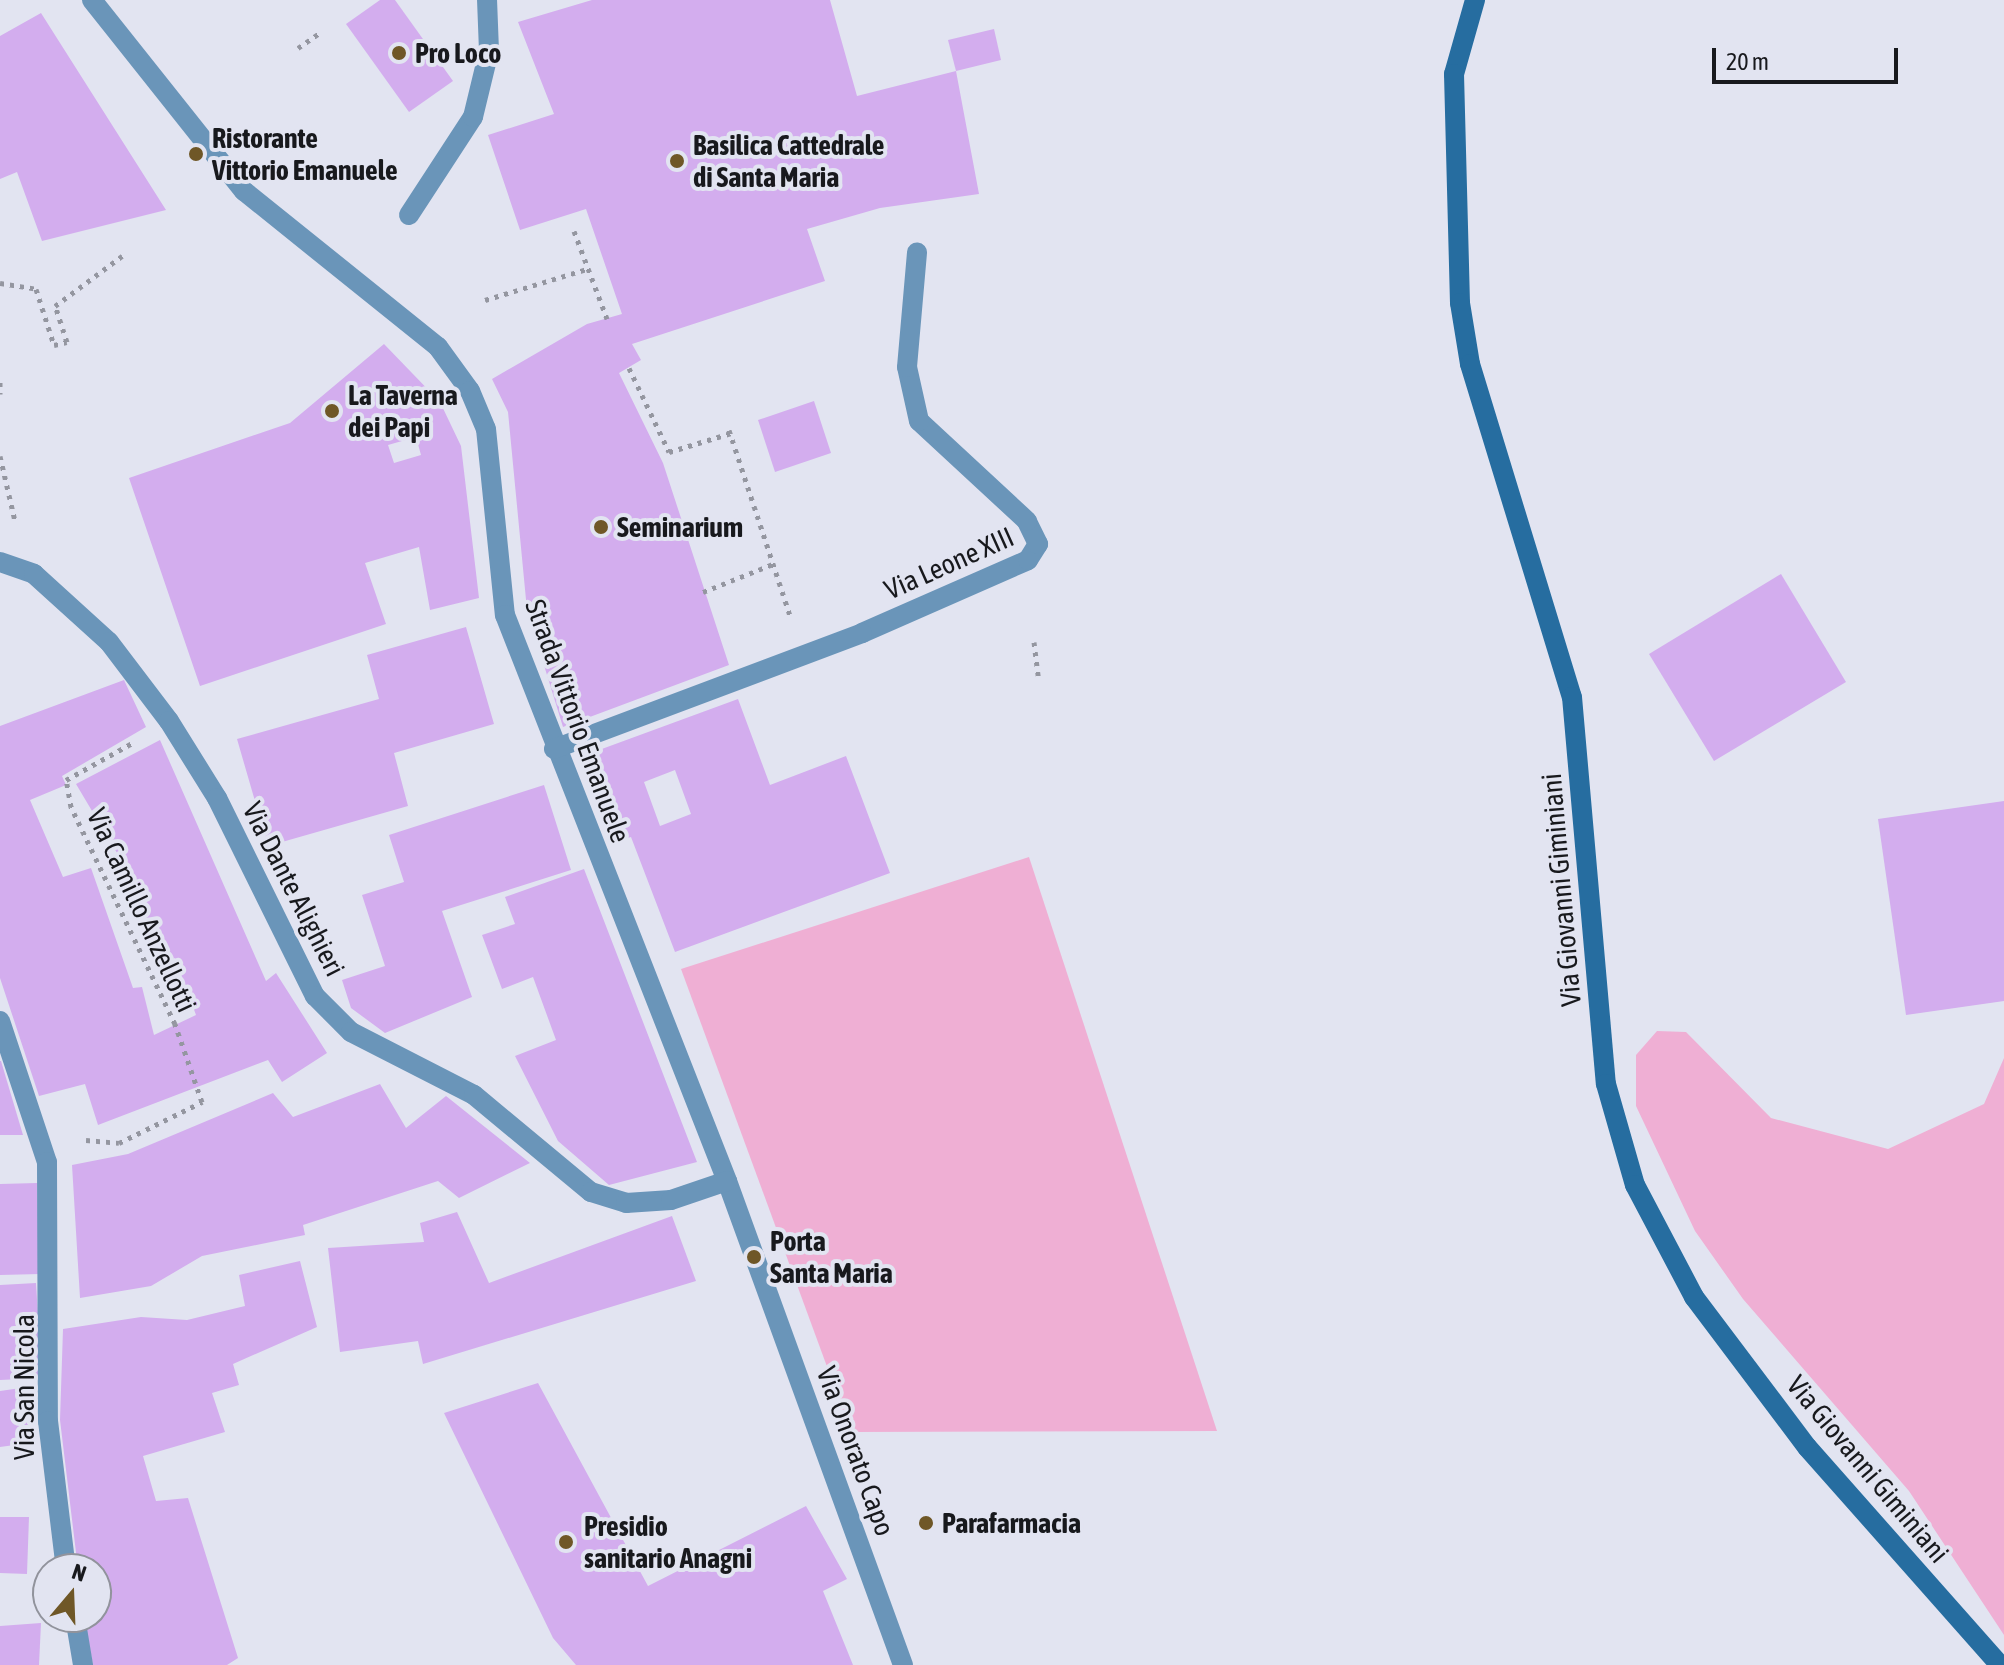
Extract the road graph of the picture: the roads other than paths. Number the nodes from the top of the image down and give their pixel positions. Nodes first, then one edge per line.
1 (92, 0) edge
2 (1475, 0) edge
3 (488, 7) edge
4 (409, 215) dead end
5 (917, 252) dead end
6 (0, 562) edge
7 (554, 749) junction
8 (0, 1021) edge
9 (727, 1181) junction
10 (754, 1257) joint
11 (64, 1553) edge
12 (78, 1633) edge
13 (83, 1665) edge
14 (903, 1665) edge
15 (2000, 1665) edge

1 - 7 street, Strada Vittorio Emanuele
2 - 15 street, Via Giovanni Giminiani
3 - 4 street
5 - 7 street, Via Leone XIII
6 - 9 street, Via Dante Alighieri
7 - 9 street, Strada Vittorio Emanuele
8 - 11 street, Via San Nicola
9 - 10 street, Strada Vittorio Emanuele
10 - 14 street, Via Onorato Capo
12 - 13 street

